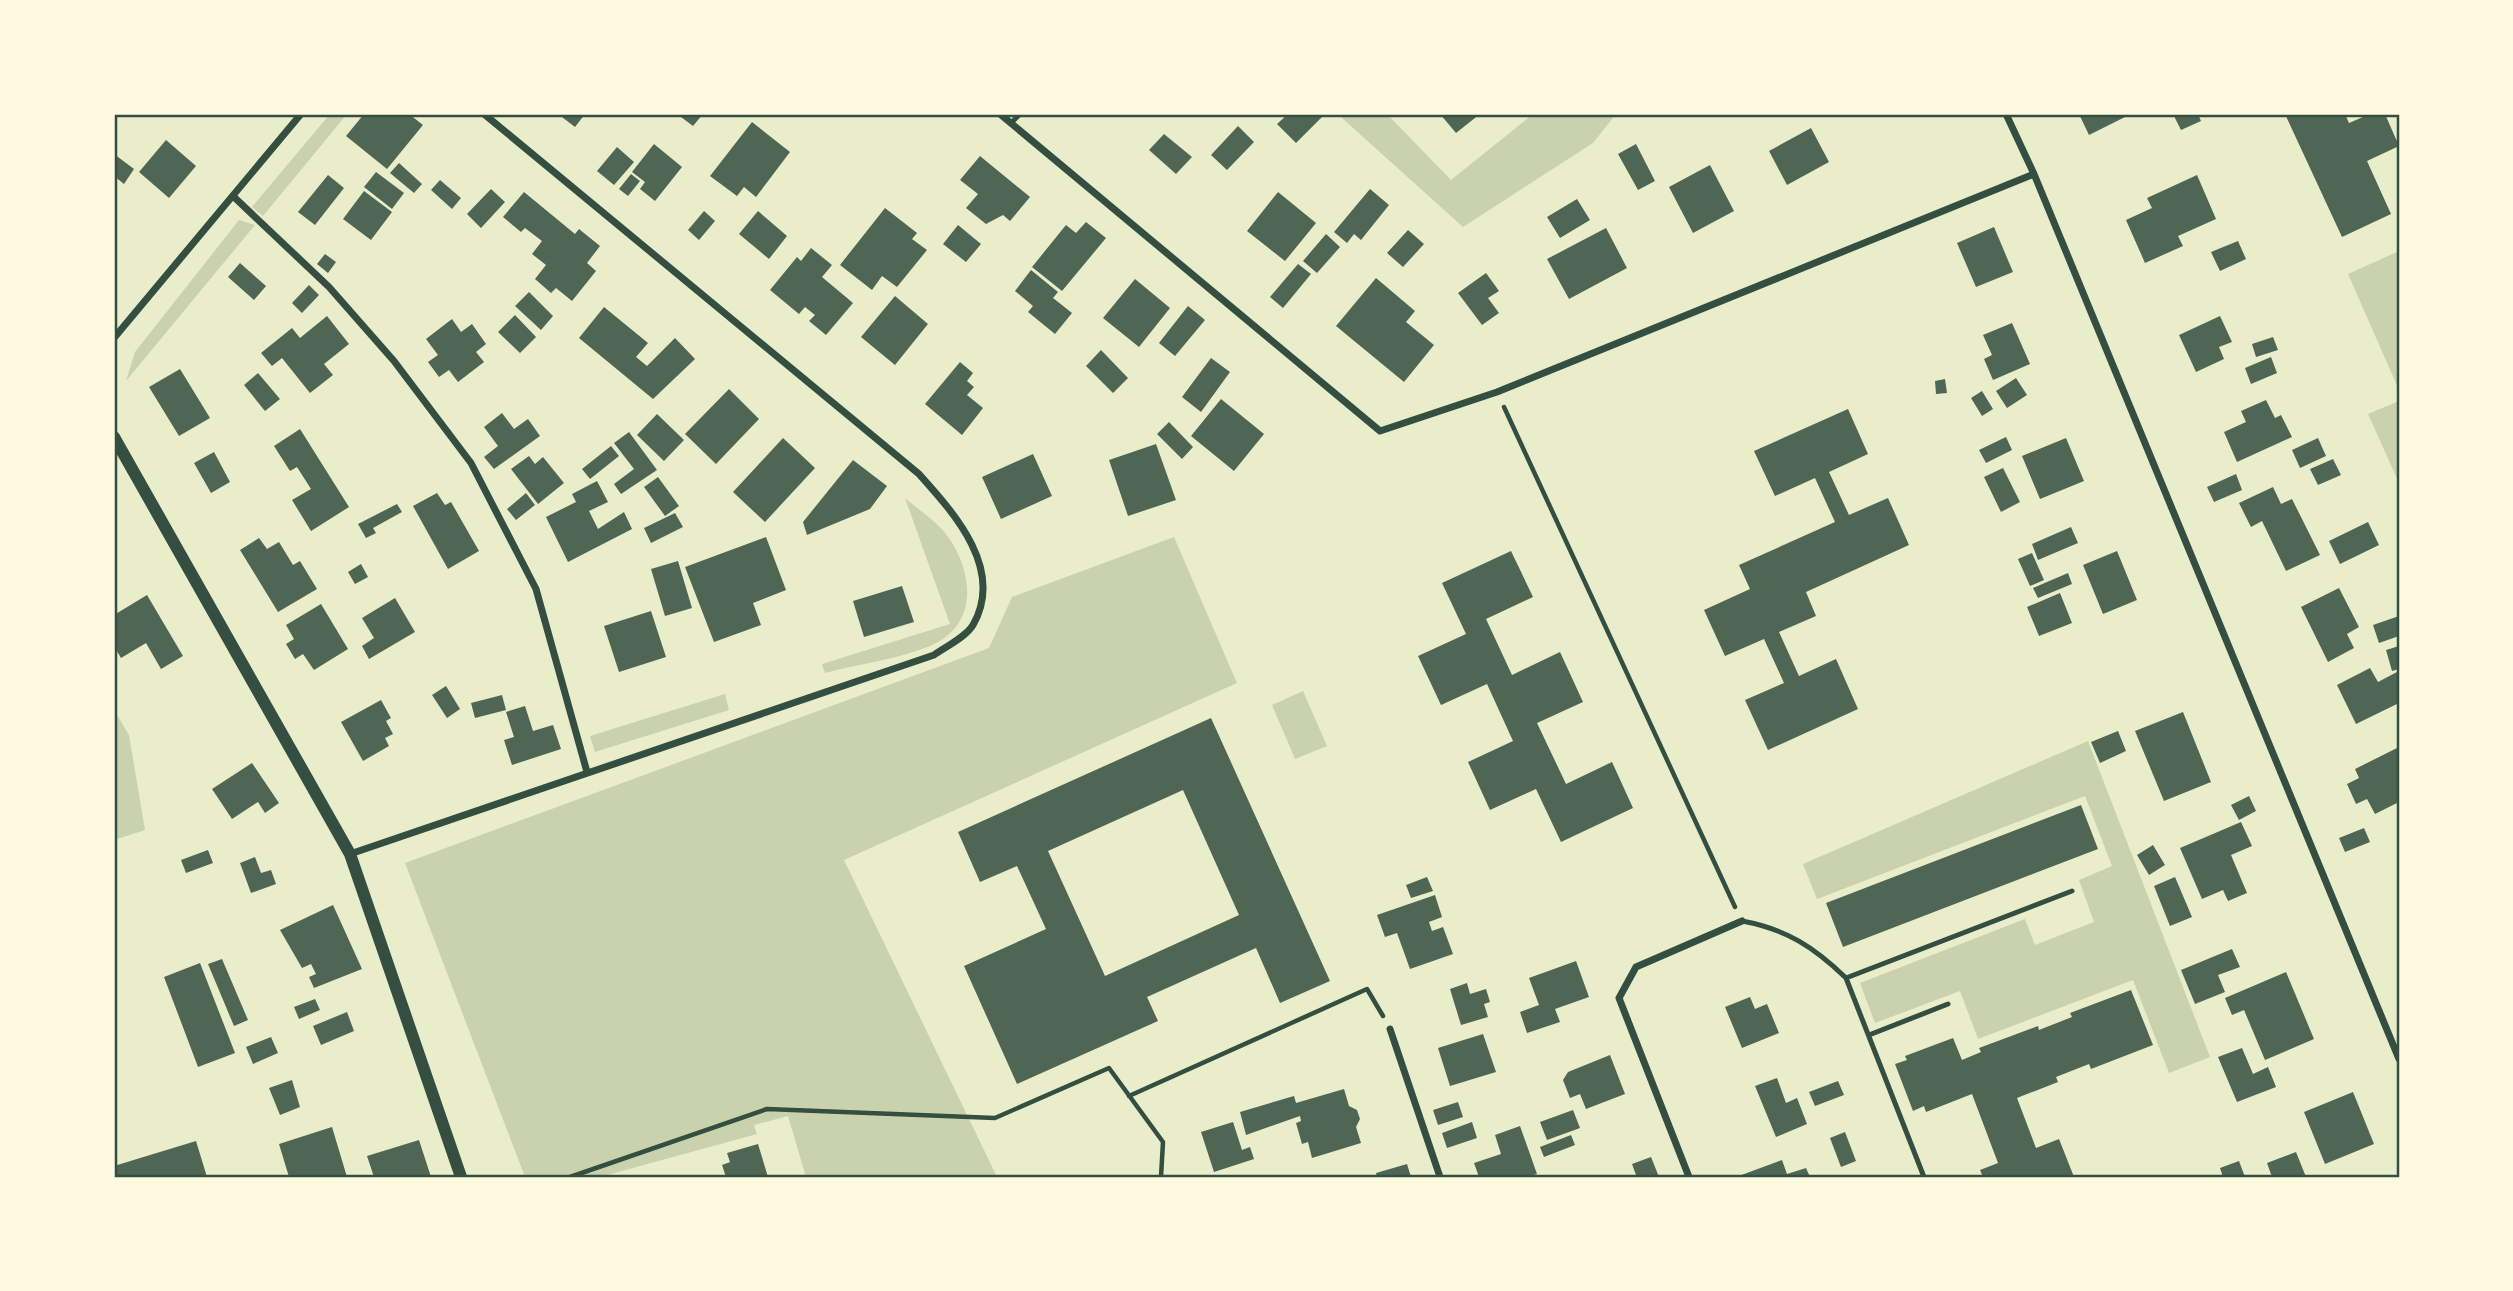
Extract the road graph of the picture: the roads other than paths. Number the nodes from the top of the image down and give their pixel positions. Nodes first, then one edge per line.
1 (301, 114) edge
2 (484, 114) edge
3 (1000, 114) edge
4 (1020, 114) edge
5 (2006, 114) edge
6 (1011, 123) junction
7 (2034, 174) junction
8 (234, 197) junction
9 (114, 338) edge
10 (114, 437) edge
11 (587, 772) junction
12 (350, 854) junction
13 (2072, 891) dead end
14 (1742, 921) joint
15 (1846, 978) junction
16 (1948, 1004) dead end
17 (1391, 1029) road end
18 (1869, 1035) junction
19 (2399, 1059) edge
20 (461, 1177) edge
21 (1440, 1177) edge
22 (1689, 1177) edge
23 (1924, 1177) edge

1 - 8 street
2 - 11 street
3 - 6 street
4 - 6 lane
5 - 7 street
6 - 7 street
7 - 19 street
8 - 9 street
8 - 11 street
10 - 12 street
11 - 12 street
12 - 20 street
13 - 15 lane
14 - 15 lane
14 - 22 street
15 - 18 lane
16 - 18 lane
17 - 21 street
18 - 23 lane

